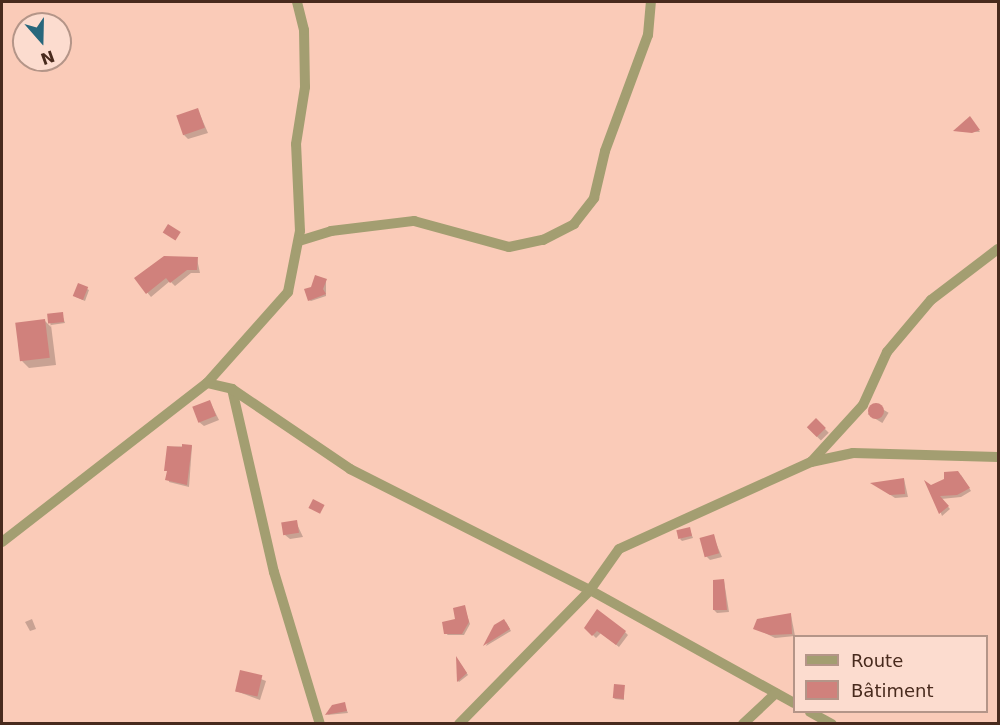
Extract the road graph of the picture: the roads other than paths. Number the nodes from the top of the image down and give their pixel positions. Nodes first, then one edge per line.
1 (297, 2) edge
2 (651, 2) edge
3 (298, 241) junction
4 (999, 249) edge
5 (207, 383) junction
6 (232, 389) junction
7 (999, 457) edge
8 (811, 462) junction
9 (2, 542) edge
10 (590, 590) junction
11 (776, 693) junction
12 (793, 702) edge
13 (814, 713) edge
14 (320, 723) edge
15 (459, 723) edge
16 (743, 723) edge
17 (832, 723) edge

1 - 3 street
2 - 3 street
3 - 5 street
4 - 8 street
5 - 6 street
5 - 9 street
6 - 10 street
6 - 14 street
7 - 8 street
8 - 10 street
10 - 11 street
10 - 15 street
11 - 12 street
11 - 16 street
13 - 17 street

